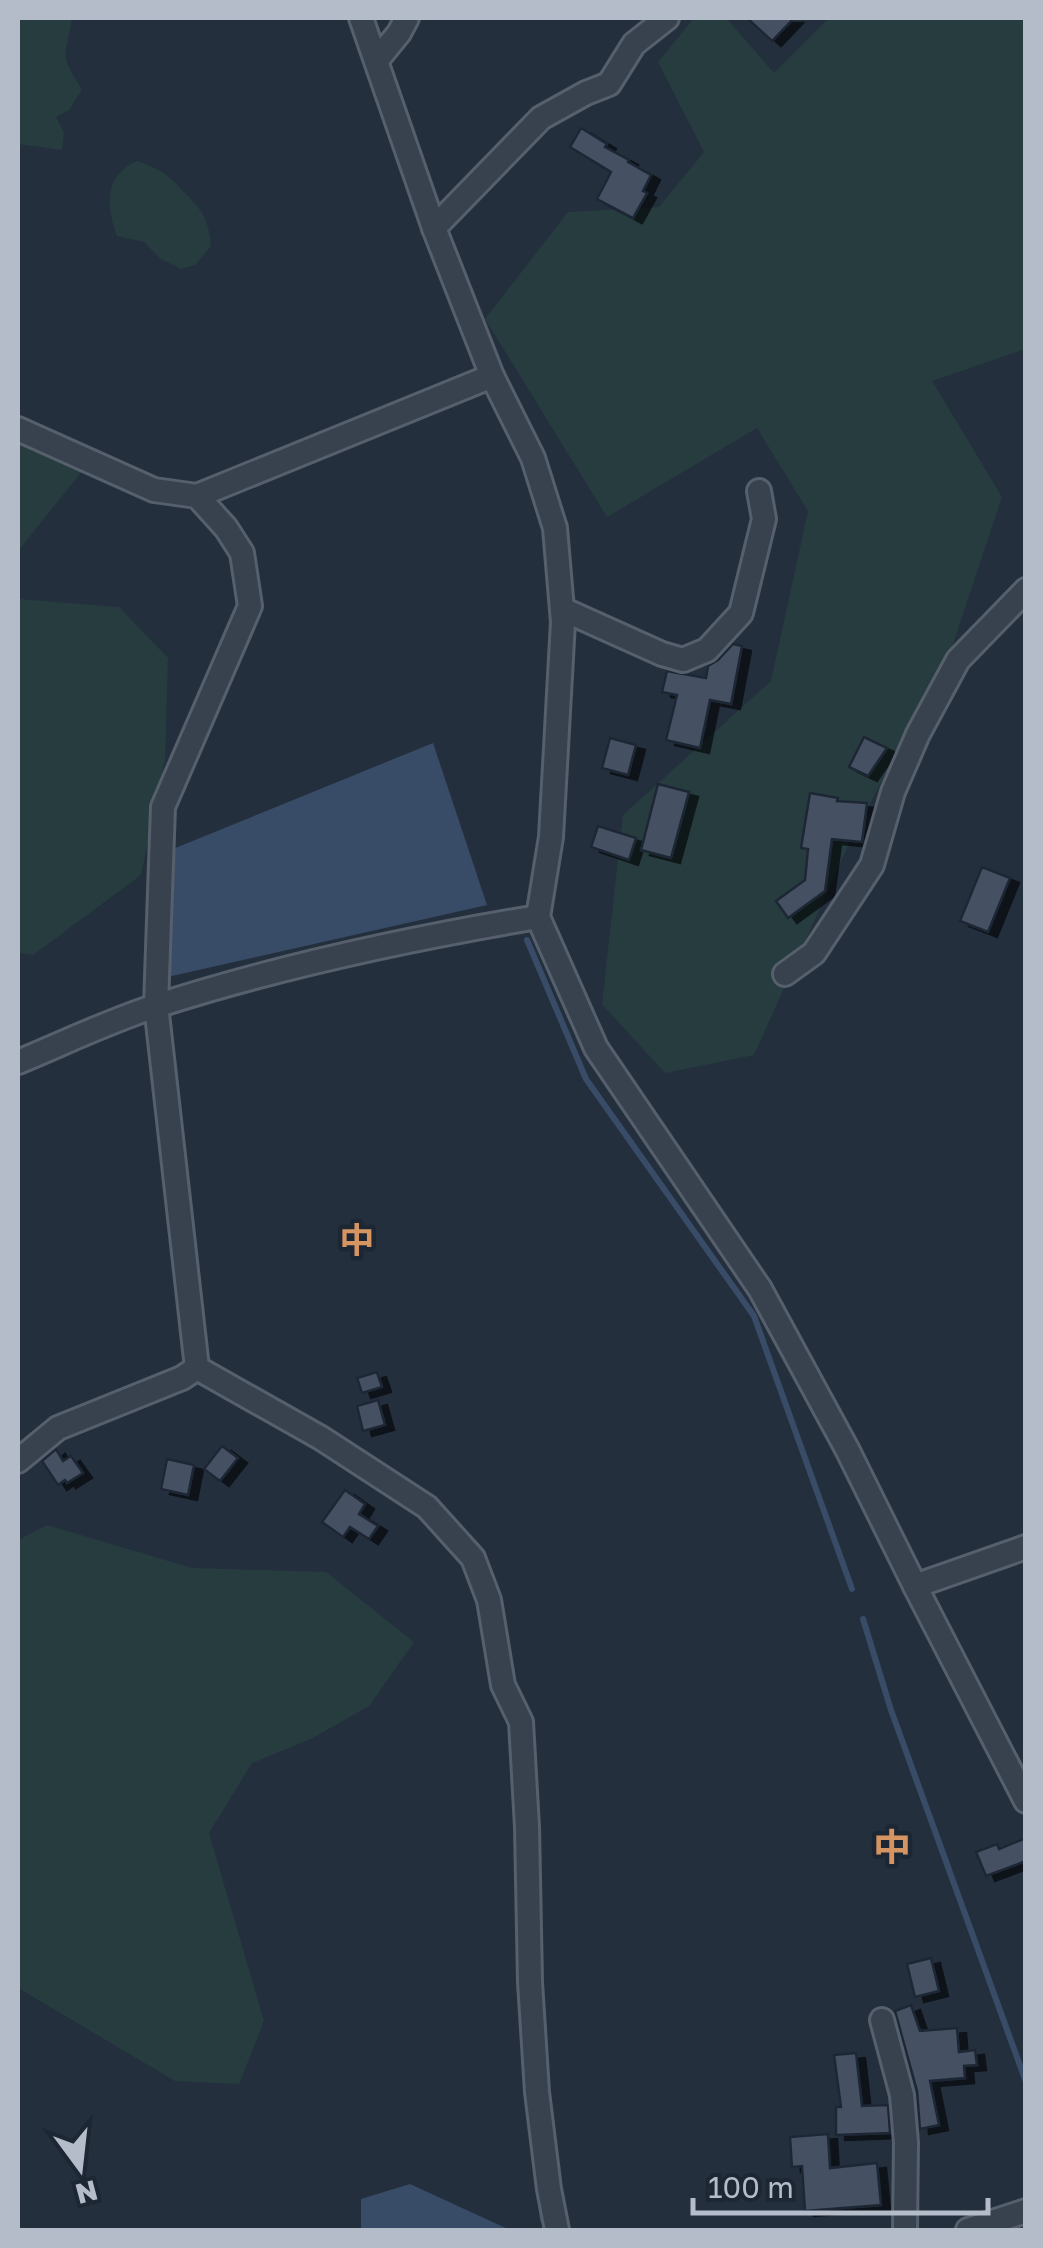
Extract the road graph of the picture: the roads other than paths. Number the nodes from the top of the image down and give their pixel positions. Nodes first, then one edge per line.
1 (361, 18) edge
2 (407, 18) edge
3 (667, 18) edge
4 (377, 60) junction
5 (434, 228) junction
6 (492, 376) junction
7 (18, 429) edge
8 (759, 491) dead end
9 (198, 496) junction
10 (1026, 590) edge
11 (562, 609) junction
12 (538, 917) junction
13 (785, 974) dead end
14 (156, 1006) junction
15 (18, 1062) edge
16 (198, 1368) junction
17 (18, 1460) edge
18 (1026, 1547) edge
19 (915, 1586) junction
20 (1026, 1801) edge
21 (882, 2020) dead end
22 (1026, 2210) edge
23 (557, 2230) edge
24 (905, 2230) edge
25 (968, 2230) edge

1 - 4 street
2 - 4 street
3 - 5 street
4 - 5 street
5 - 6 street
6 - 9 street
6 - 11 street
7 - 9 street
8 - 11 street
9 - 14 street
10 - 13 street
11 - 12 street
12 - 14 street
12 - 19 street
14 - 15 street
14 - 16 street
16 - 17 street
16 - 23 street
18 - 19 street
19 - 20 street
21 - 24 street
22 - 25 street

